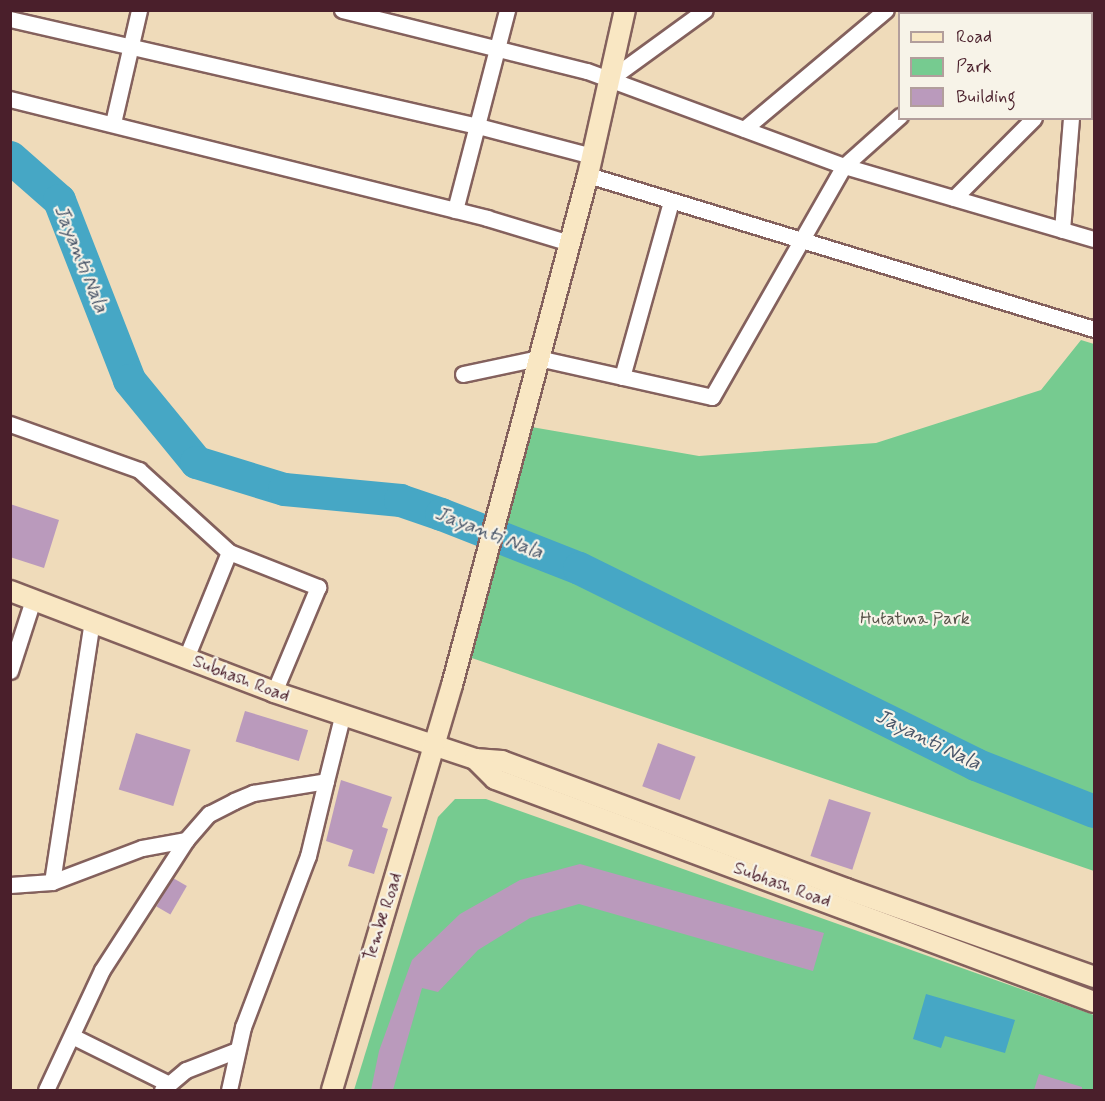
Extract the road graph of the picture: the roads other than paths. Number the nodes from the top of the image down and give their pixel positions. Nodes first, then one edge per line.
1 (139, 10) edge
2 (342, 10) edge
3 (507, 10) edge
4 (625, 10) edge
5 (705, 10) edge
6 (886, 10) edge
7 (10, 19) edge
8 (130, 46) junction
9 (498, 48) junction
10 (609, 79) junction
11 (10, 99) edge
12 (898, 118) edge
13 (1032, 120) edge
14 (1071, 120) edge
15 (113, 123) junction
16 (478, 126) junction
17 (744, 129) junction
18 (590, 166) junction
19 (844, 166) junction
20 (954, 198) junction
21 (671, 201) junction
22 (455, 210) junction
23 (1062, 230) junction
24 (1095, 239) edge
25 (801, 241) junction
26 (570, 243) junction
27 (1095, 329) edge
28 (538, 358) junction
29 (463, 374) dead end
30 (622, 377) junction
31 (10, 424) edge
32 (229, 552) junction
33 (10, 591) edge
34 (33, 600) junction
35 (92, 622) junction
36 (186, 658) junction
37 (10, 671) edge
38 (274, 692) junction
39 (343, 713) junction
40 (434, 744) junction
41 (475, 759) junction
42 (326, 782) junction
43 (186, 840) junction
44 (52, 882) junction
45 (10, 885) edge
46 (1095, 977) edge
47 (1095, 1002) edge
48 (72, 1036) junction
49 (237, 1050) junction
50 (165, 1087) edge
51 (46, 1090) edge
52 (229, 1090) edge
53 (332, 1090) edge

1 - 8 street
2 - 9 street
3 - 9 street
4 - 10 main road, Tembe Road
5 - 10 street
6 - 17 street
7 - 8 street
8 - 15 street
8 - 16 street
9 - 10 street
9 - 16 street
10 - 17 street
10 - 18 main road, Tembe Road
11 - 15 street
12 - 19 street
13 - 20 street
14 - 23 street
15 - 22 street
16 - 18 street
16 - 22 street
17 - 19 street
18 - 21 street
18 - 26 main road, Tembe Road
19 - 20 street
19 - 25 street
20 - 23 street
21 - 25 street
21 - 30 street
22 - 26 street
23 - 24 street
25 - 27 street
25 - 30 street
26 - 28 main road, Tembe Road
28 - 29 street
28 - 30 street
28 - 40 main road, Tembe Road
31 - 32 street
32 - 36 street
32 - 38 street
33 - 34 main road, Subhash Road
34 - 35 main road, Subhash Road
34 - 37 street
35 - 36 main road, Subhash Road
35 - 44 street
36 - 38 main road, Subhash Road
38 - 39 main road, Subhash Road
39 - 40 main road, Subhash Road
39 - 42 street
40 - 41 main road, Subhash Road
40 - 53 main road, Tembe Road
41 - 46 main road, Subhash Road
41 - 47 main road, Subhash Road
42 - 43 street
42 - 49 street
43 - 44 street
43 - 48 street
44 - 45 street
48 - 50 street
48 - 51 street
49 - 50 street
49 - 52 street

